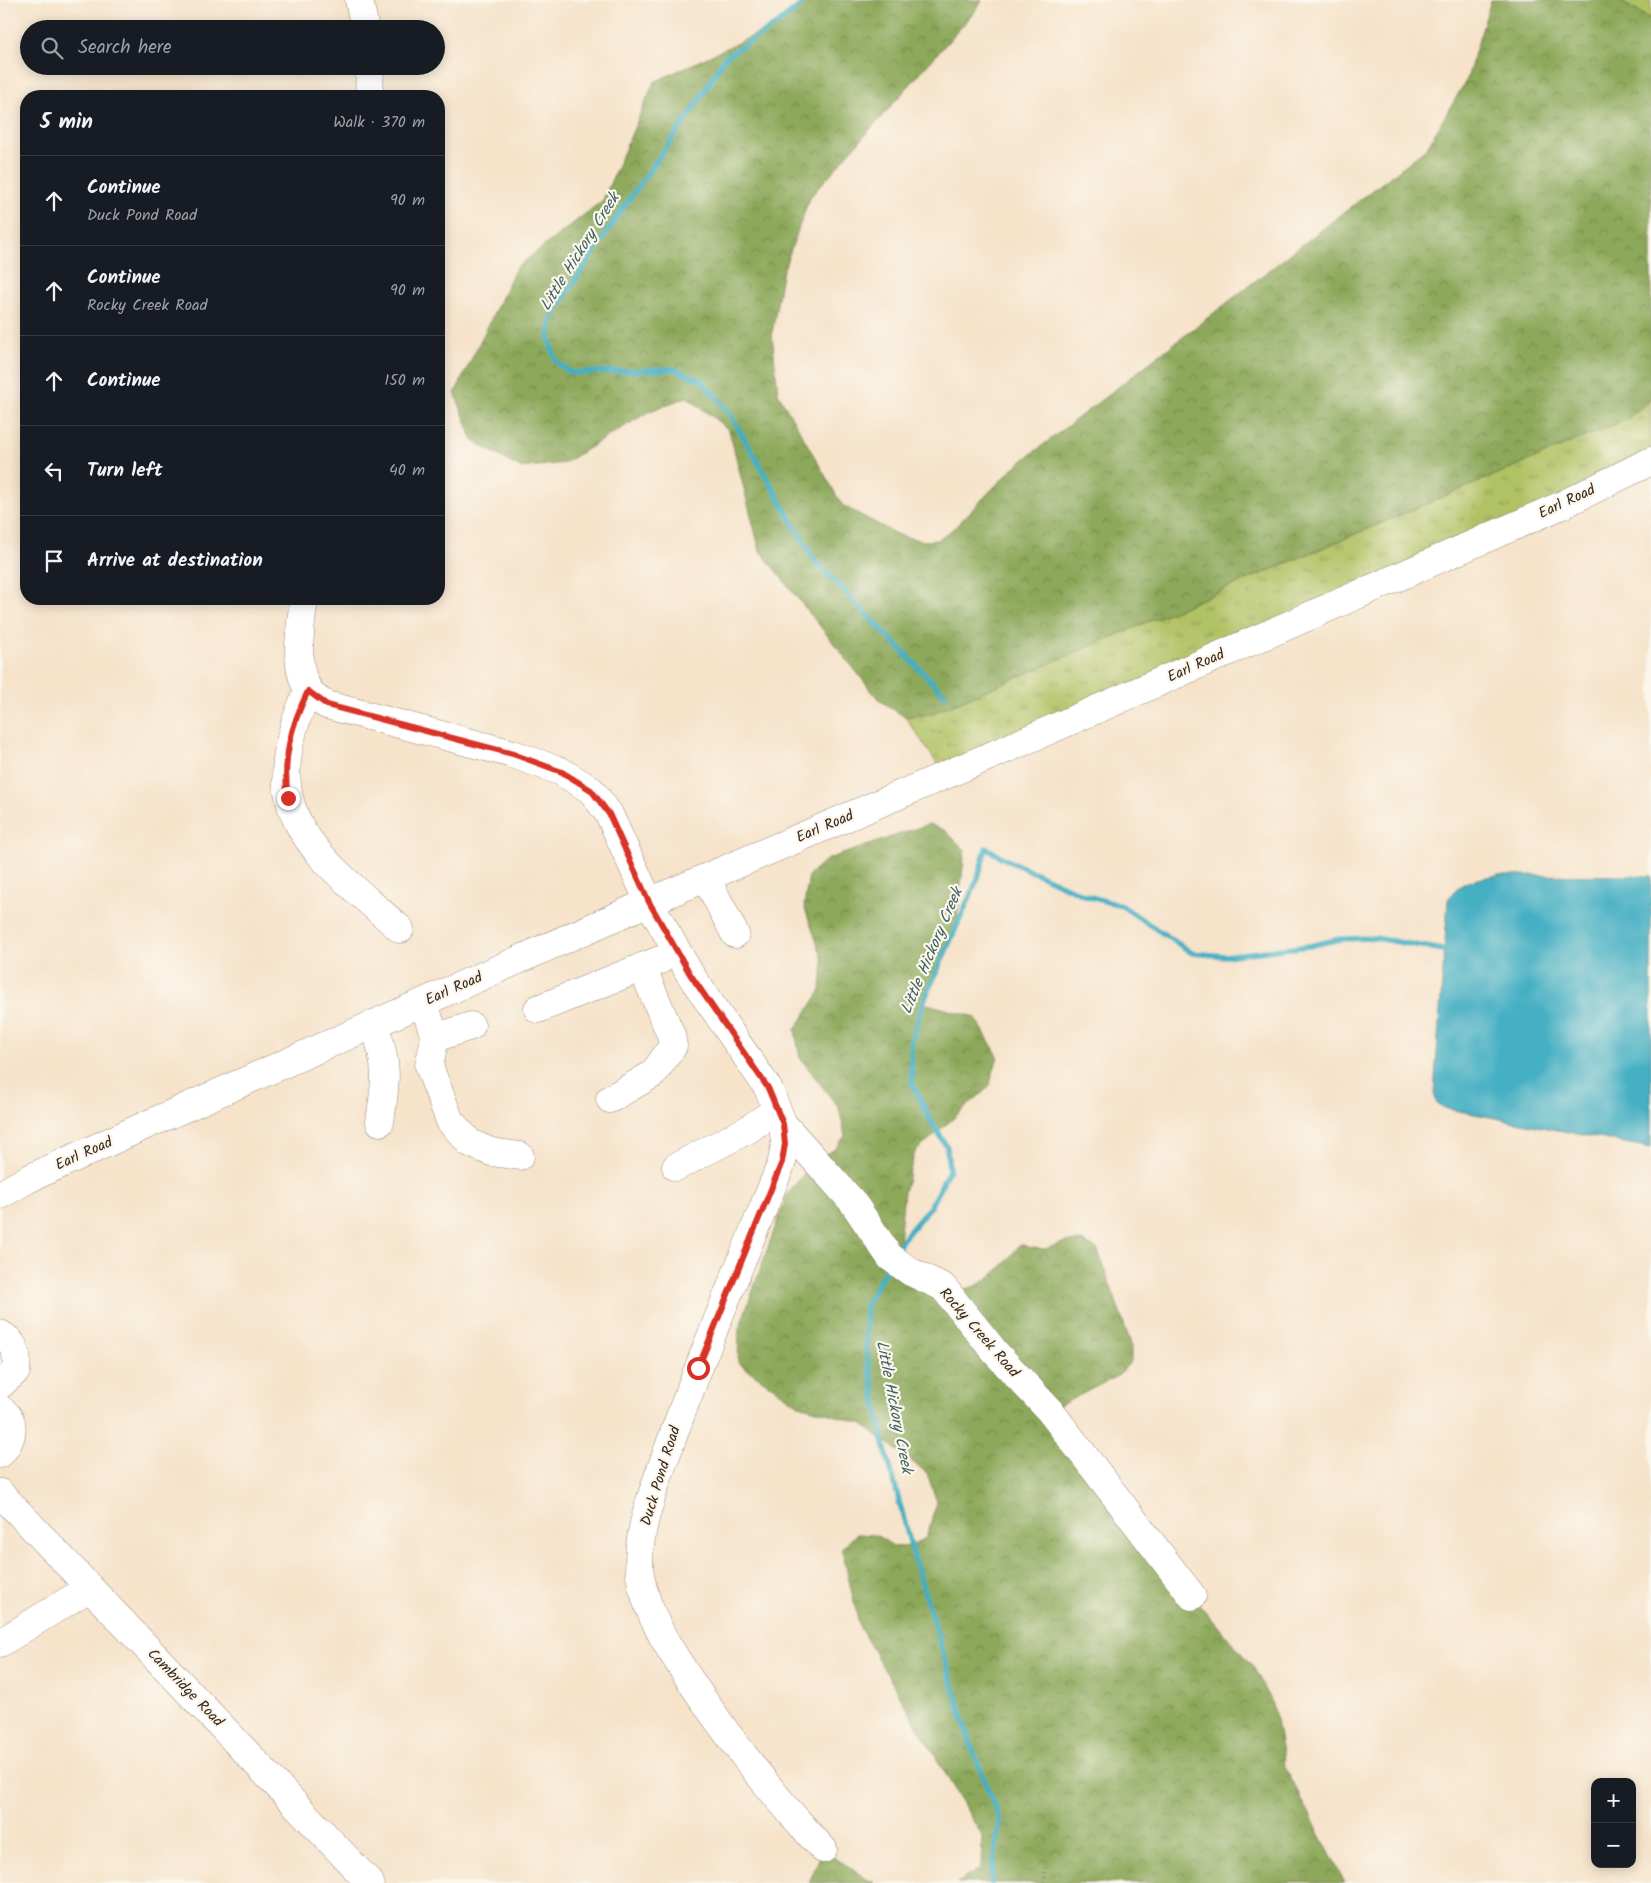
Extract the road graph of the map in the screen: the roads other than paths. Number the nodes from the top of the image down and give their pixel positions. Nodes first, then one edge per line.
1 (359, 0) edge
2 (363, 20) edge
3 (370, 75) edge
4 (369, 90) edge
5 (1651, 461) edge
6 (303, 605) edge
7 (308, 691) junction
8 (706, 878) junction
9 (649, 902) junction
10 (400, 929) dead end
11 (735, 934) dead end
12 (678, 953) junction
13 (642, 967) junction
14 (424, 1003) junction
15 (538, 1009) dead end
16 (374, 1025) junction
17 (470, 1026) dead end
18 (435, 1038) junction
19 (610, 1099) dead end
20 (780, 1117) junction
21 (380, 1122) dead end
22 (520, 1156) dead end
23 (676, 1167) dead end
24 (0, 1195) edge
25 (0, 1334) edge
26 (0, 1385) edge
27 (0, 1409) edge
28 (0, 1454) edge
29 (0, 1492) edge
30 (89, 1588) junction
31 (1192, 1596) dead end
32 (0, 1643) edge
33 (823, 1850) dead end
34 (370, 1883) edge

1 - 2 street
3 - 4 street
5 - 8 street, Earl Road
6 - 7 street
7 - 9 street, Rocky Creek Road
7 - 10 street
8 - 9 street, Earl Road
8 - 11 street
9 - 12 street, Rocky Creek Road
9 - 14 street, Earl Road
12 - 13 street
12 - 20 street, Rocky Creek Road
13 - 15 street
13 - 19 street
14 - 16 street, Earl Road
14 - 18 street
16 - 21 street
16 - 24 street, Earl Road
17 - 18 street
18 - 22 street
20 - 23 street
20 - 31 street, Rocky Creek Road
20 - 33 street, Duck Pond Road
25 - 26 street
27 - 28 street
29 - 30 street, Cambridge Road
30 - 32 street
30 - 34 street, Cambridge Road

